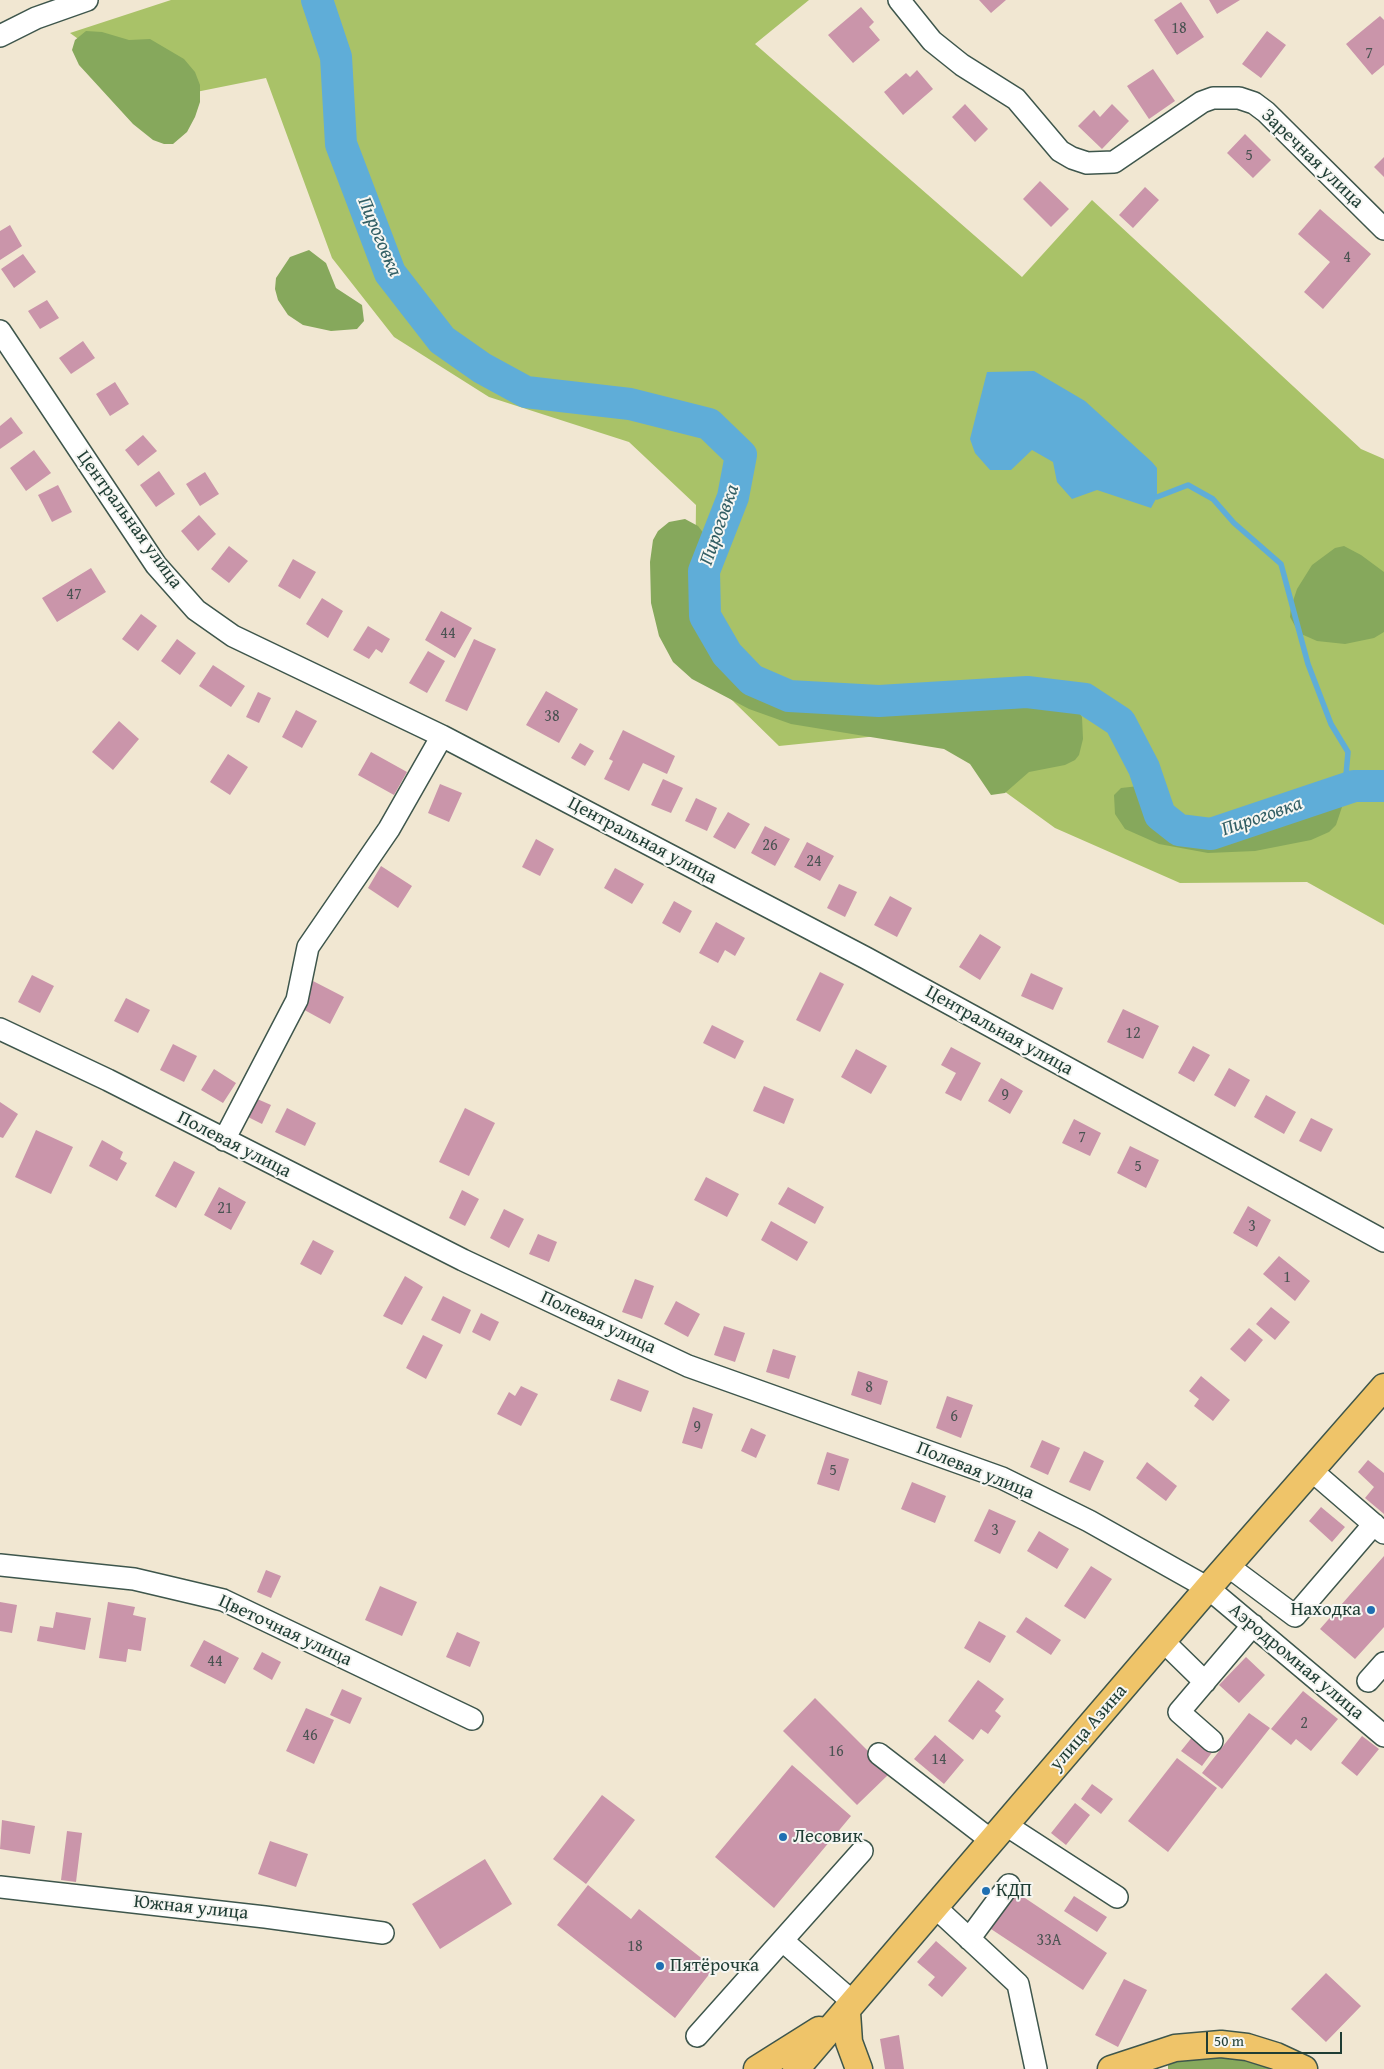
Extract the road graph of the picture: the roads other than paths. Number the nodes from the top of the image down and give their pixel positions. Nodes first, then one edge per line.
1 (87, 0) edge
2 (899, 0) edge
3 (0, 36) edge
4 (1384, 229) edge
5 (0, 332) edge
6 (442, 736) junction
7 (0, 1029) edge
8 (224, 1140) junction
9 (1384, 1241) edge
10 (1384, 1388) edge
11 (1311, 1470) junction
12 (1379, 1529) edge
13 (0, 1565) edge
14 (1228, 1566) junction
15 (1208, 1588) junction
16 (1253, 1625) junction
17 (1163, 1641) junction
18 (1384, 1663) edge
19 (1368, 1681) dead end
20 (1205, 1682) junction
21 (472, 1719) dead end
22 (1384, 1736) edge
23 (1212, 1741) dead end
24 (879, 1754) dead end
25 (999, 1833) junction
26 (862, 1851) dead end
27 (1009, 1884) dead end
28 (0, 1887) edge
29 (1116, 1896) dead end
30 (935, 1907) junction
31 (383, 1933) dead end
32 (969, 1939) junction
33 (784, 1941) junction
34 (851, 2007) junction
35 (697, 2036) dead end
36 (757, 2069) edge
37 (796, 2069) edge
38 (859, 2069) edge
39 (1036, 2069) edge
40 (1111, 2069) edge
41 (1304, 2069) edge

1 - 3 street
2 - 4 street, Заречная улица
5 - 6 street, Центральная улица
6 - 8 street
6 - 9 street, Центральная улица
7 - 8 street, Полевая улица
8 - 15 street, Полевая улица
10 - 11 main road, улица Азина
11 - 12 street
11 - 14 main road, улица Азина
12 - 14 street
13 - 21 street, Цветочная улица
14 - 15 main road, улица Азина
15 - 16 street, Аэродромная улица
15 - 17 main road, улица Азина
16 - 20 street
16 - 22 street, Аэродромная улица
17 - 20 street
17 - 25 main road, улица Азина
18 - 19 street
20 - 23 street
24 - 25 street
25 - 29 street
25 - 30 main road, улица Азина
26 - 33 street
27 - 32 street
28 - 31 street, Южная улица
30 - 32 street
30 - 34 main road, улица Азина
32 - 39 street
33 - 34 street
33 - 35 street
34 - 36 main road
34 - 37 main road, улица Азина
34 - 38 main road
40 - 41 main road

